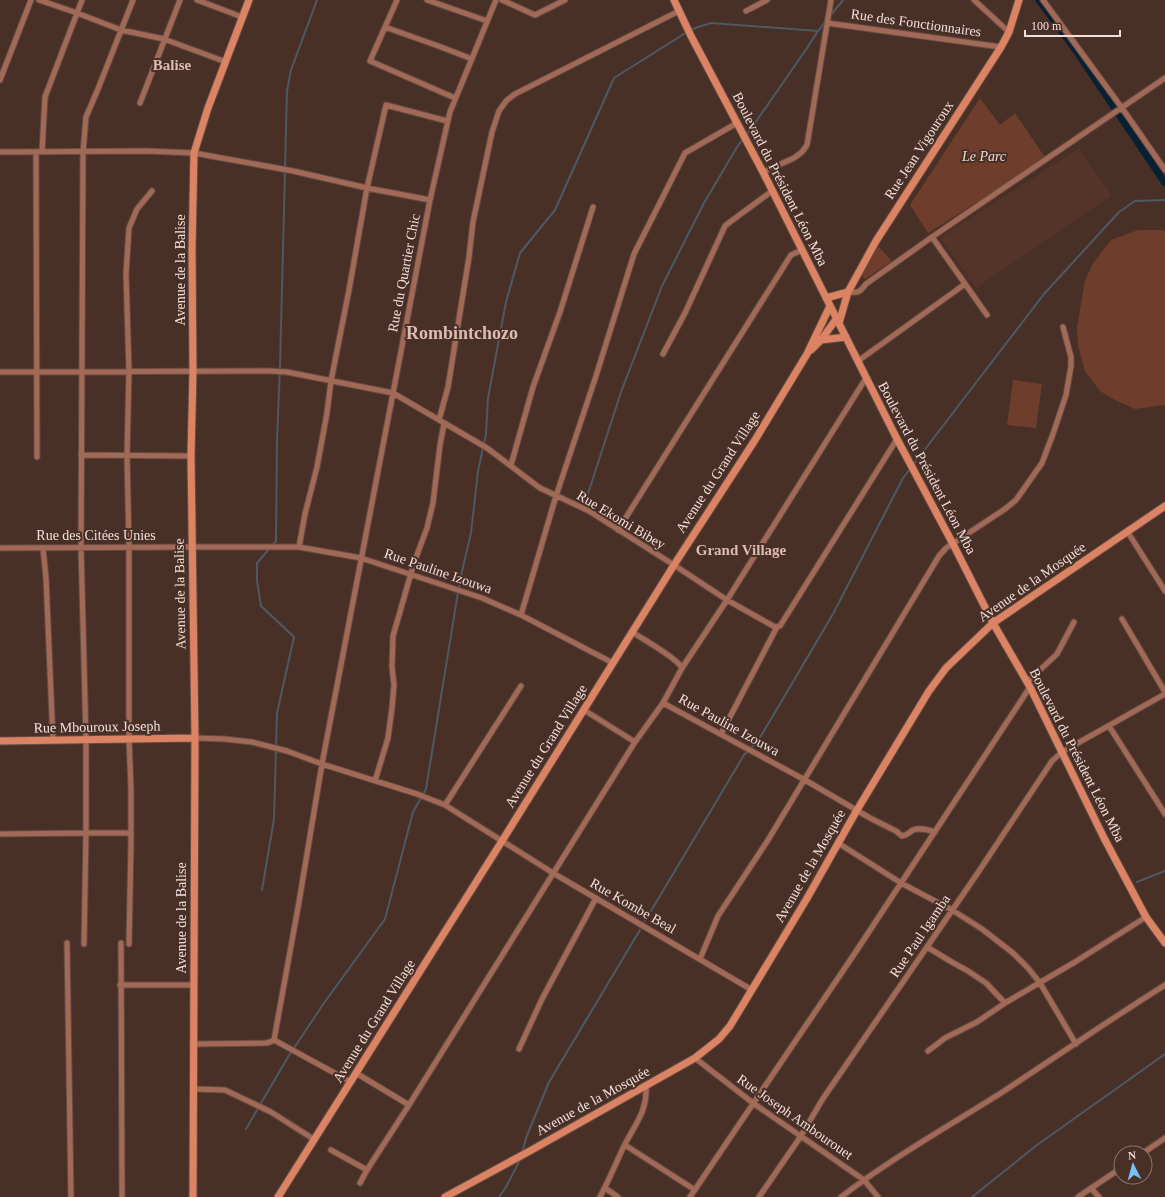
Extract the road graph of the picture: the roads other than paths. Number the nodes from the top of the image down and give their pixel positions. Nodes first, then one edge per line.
1 (31, 0) edge
2 (39, 0) edge
3 (82, 0) edge
4 (133, 0) edge
5 (180, 0) edge
6 (197, 0) edge
7 (249, 0) edge
8 (397, 0) edge
9 (427, 0) edge
10 (496, 0) edge
11 (502, 0) edge
12 (565, 0) edge
13 (674, 0) edge
14 (767, 0) edge
15 (832, 0) edge
16 (974, 0) edge
17 (1018, 0) edge
18 (1042, 0) edge
19 (679, 11) junction
20 (746, 11) dead end
21 (77, 13) junction
22 (242, 18) junction
23 (488, 21) junction
24 (828, 22) junction
25 (385, 27) junction
26 (121, 30) junction
27 (1009, 32) junction
28 (164, 39) junction
29 (1001, 47) junction
30 (472, 59) junction
31 (226, 62) junction
32 (1165, 78) edge
33 (0, 80) edge
34 (455, 98) junction
35 (140, 103) dead end
36 (1121, 109) junction
37 (447, 121) junction
38 (737, 123) junction
39 (0, 152) edge
40 (39, 152) junction
41 (82, 152) junction
42 (194, 153) junction
43 (1165, 170) edge
44 (763, 172) junction
45 (367, 188) junction
46 (152, 191) dead end
47 (772, 191) junction
48 (430, 200) junction
49 (593, 207) dead end
50 (932, 237) junction
51 (802, 250) junction
52 (965, 284) junction
53 (848, 292) junction
54 (826, 298) junction
55 (830, 306) junction
56 (987, 315) dead end
57 (838, 320) junction
58 (1063, 327) dead end
59 (846, 337) junction
60 (821, 340) junction
61 (663, 354) dead end
62 (807, 354) junction
63 (858, 361) junction
64 (129, 371) junction
65 (192, 371) junction
66 (0, 372) edge
67 (36, 372) junction
68 (81, 372) junction
69 (866, 378) junction
70 (331, 381) junction
71 (393, 393) junction
72 (439, 420) junction
73 (444, 424) junction
74 (896, 439) junction
75 (81, 455) junction
76 (127, 456) junction
77 (191, 456) junction
78 (37, 457) dead end
79 (510, 465) junction
80 (556, 496) junction
81 (1165, 506) edge
82 (618, 530) junction
83 (1127, 531) junction
84 (953, 544) junction
85 (192, 546) junction
86 (81, 547) junction
87 (129, 547) junction
88 (275, 547) joint
89 (299, 547) junction
90 (0, 548) edge
91 (43, 548) junction
92 (361, 558) junction
93 (674, 565) junction
94 (411, 575) junction
95 (1165, 591) edge
96 (727, 600) junction
97 (521, 615) junction
98 (1122, 619) dead end
99 (1074, 622) dead end
100 (993, 623) junction
101 (777, 627) junction
102 (632, 632) junction
103 (613, 663) junction
104 (682, 668) junction
105 (1028, 685) junction
106 (521, 686) dead end
107 (1165, 693) edge
108 (663, 703) junction
109 (584, 710) junction
110 (1109, 726) junction
111 (721, 734) junction
112 (194, 738) junction
113 (129, 739) junction
114 (53, 740) junction
115 (86, 740) junction
116 (0, 741) edge
117 (634, 742) junction
118 (1062, 752) junction
119 (322, 764) junction
120 (805, 780) junction
121 (375, 781) junction
122 (444, 805) junction
123 (857, 810) junction
124 (1165, 814) edge
125 (935, 832) junction
126 (86, 833) junction
127 (0, 834) edge
128 (131, 834) junction
129 (502, 842) junction
130 (838, 843) junction
131 (553, 873) junction
132 (901, 883) junction
133 (596, 898) junction
134 (952, 910) junction
135 (1146, 917) junction
136 (67, 943) dead end
137 (121, 943) dead end
138 (1165, 943) edge
139 (84, 944) dead end
140 (129, 944) dead end
141 (927, 947) junction
142 (700, 959) junction
143 (1040, 983) junction
144 (120, 985) junction
145 (194, 985) junction
146 (1165, 985) edge
147 (752, 990) junction
148 (1005, 1004) junction
149 (274, 1040) junction
150 (194, 1044) junction
151 (1076, 1044) junction
152 (520, 1049) dead end
153 (928, 1051) dead end
154 (695, 1058) junction
155 (356, 1073) junction
156 (351, 1082) junction
157 (646, 1086) junction
158 (194, 1089) junction
159 (754, 1103) junction
160 (409, 1105) junction
161 (801, 1136) junction
162 (1165, 1138) edge
163 (315, 1140) junction
164 (625, 1145) junction
165 (1153, 1146) edge
166 (331, 1150) dead end
167 (367, 1170) junction
168 (1113, 1173) edge
169 (864, 1180) junction
170 (360, 1183) dead end
171 (605, 1188) junction
172 (1091, 1188) junction
173 (695, 1190) junction
174 (71, 1197) edge
175 (122, 1197) edge
176 (193, 1197) edge
177 (278, 1197) edge
178 (445, 1197) edge
179 (600, 1197) edge
180 (618, 1197) edge
181 (690, 1197) edge
182 (759, 1197) edge
183 (841, 1197) edge
184 (878, 1197) edge
185 (1078, 1197) edge
186 (1099, 1197) edge

1 - 33 street
2 - 21 street
3 - 21 street
4 - 26 street
5 - 28 street
6 - 22 street
7 - 22 street, Avenue de la Balise
8 - 25 street
9 - 23 street
10 - 23 street, Rue du Quartier Chic
11 - 12 street
13 - 19 street, Boulevard du Président Léon Mba
14 - 20 street
15 - 24 street
16 - 27 street
17 - 27 street, Rue Jean Vigouroux
18 - 36 street
19 - 38 street, Boulevard du Président Léon Mba
19 - 72 street
21 - 26 street
21 - 40 street
22 - 31 street, Avenue de la Balise
23 - 30 street, Rue du Quartier Chic
24 - 29 street, Rue des Fonctionnaires
24 - 44 street
25 - 30 street
25 - 34 street
26 - 28 street
26 - 41 street
27 - 29 street, Rue Jean Vigouroux
28 - 31 street
28 - 35 street
29 - 53 street, Rue Jean Vigouroux
30 - 34 street, Rue du Quartier Chic
31 - 42 street, Avenue de la Balise
32 - 36 street
34 - 37 street, Rue du Quartier Chic
36 - 43 street
36 - 50 street
37 - 45 street
37 - 48 street, Rue du Quartier Chic
38 - 44 street, Boulevard du Président Léon Mba
38 - 80 street
39 - 40 street
40 - 41 street
40 - 67 street
41 - 42 street
41 - 68 street
42 - 45 street
42 - 65 street, Avenue de la Balise
44 - 47 street, Boulevard du Président Léon Mba
45 - 48 street
45 - 70 street
46 - 64 street
47 - 51 street, Boulevard du Président Léon Mba
47 - 61 street
48 - 71 street, Rue du Quartier Chic
49 - 79 street
50 - 52 street
50 - 53 street
51 - 54 street, Boulevard du Président Léon Mba
51 - 82 street
52 - 56 street
52 - 63 street
53 - 54 street
53 - 57 street, Rue Jean Vigouroux
54 - 55 street, Boulevard du Président Léon Mba
55 - 57 street, Boulevard du Président Léon Mba
55 - 62 street, Avenue du Grand Village
57 - 59 street, Boulevard du Président Léon Mba
57 - 60 street, Rue Jean Vigouroux
58 - 84 street
59 - 60 street
59 - 63 street, Boulevard du Président Léon Mba
60 - 62 street, Rue Jean Vigouroux
62 - 93 street, Avenue du Grand Village
63 - 69 street, Boulevard du Président Léon Mba
64 - 65 street, Rue Ekomi Bibey
64 - 68 street, Rue Ekomi Bibey
64 - 76 street
65 - 70 street, Rue Ekomi Bibey
65 - 77 street, Avenue de la Balise
66 - 67 street, Rue Ekomi Bibey
67 - 68 street, Rue Ekomi Bibey
67 - 78 street
68 - 75 street
69 - 74 street, Boulevard du Président Léon Mba
69 - 96 street
70 - 71 street, Rue Ekomi Bibey
70 - 89 street
71 - 72 street, Rue Ekomi Bibey
71 - 92 street, Rue du Quartier Chic
72 - 73 street, Rue Ekomi Bibey
73 - 79 street, Rue Ekomi Bibey
73 - 94 street
74 - 84 street, Boulevard du Président Léon Mba
74 - 101 street
75 - 76 street
75 - 86 street
76 - 77 street
76 - 87 street
77 - 85 street, Avenue de la Balise
79 - 80 street, Rue Ekomi Bibey
80 - 82 street, Rue Ekomi Bibey
80 - 97 street
81 - 83 street, Avenue de la Mosquée
82 - 93 street, Rue Ekomi Bibey
83 - 95 street
83 - 100 street, Avenue de la Mosquée
84 - 100 street, Boulevard du Président Léon Mba
84 - 120 street
85 - 87 street, Rue des Citées Unies
85 - 88 street, Rue des Citées Unies
85 - 112 street, Avenue de la Balise
86 - 87 street, Rue des Citées Unies
86 - 91 street, Rue des Citées Unies
86 - 115 street
87 - 113 street
88 - 89 street, Rue Pauline Izouwa
89 - 92 street, Rue Pauline Izouwa
90 - 91 street, Rue des Citées Unies
91 - 114 street
92 - 94 street, Rue Pauline Izouwa
92 - 119 street, Rue du Quartier Chic
93 - 96 street, Rue Ekomi Bibey
93 - 102 street, Avenue du Grand Village
94 - 97 street, Rue Pauline Izouwa
94 - 121 street
96 - 101 street, Rue Ekomi Bibey
96 - 104 street
97 - 103 street, Rue Pauline Izouwa
98 - 107 street
99 - 105 street
100 - 105 street, Boulevard du Président Léon Mba
100 - 123 street, Avenue de la Mosquée
101 - 111 street
102 - 103 street, Avenue du Grand Village
102 - 104 street
103 - 109 street, Avenue du Grand Village
104 - 108 street
105 - 118 street, Boulevard du Président Léon Mba
105 - 125 street
106 - 122 street
107 - 110 street, Rue Paul Igamba
108 - 111 street, Rue Pauline Izouwa
108 - 117 street, Rue Pauline Izouwa
109 - 117 street
109 - 129 street, Avenue du Grand Village
110 - 118 street, Rue Paul Igamba
110 - 124 street
111 - 120 street, Rue Pauline Izouwa
112 - 113 street, Rue Mbouroux Joseph
112 - 119 street, Rue Kombe Beal
112 - 145 street, Avenue de la Balise
113 - 115 street, Rue Mbouroux Joseph
113 - 128 street
114 - 115 street, Rue Mbouroux Joseph
114 - 116 street, Rue Mbouroux Joseph
115 - 126 street
117 - 131 street, Rue Pauline Izouwa
118 - 134 street, Rue Paul Igamba
118 - 135 street, Boulevard du Président Léon Mba
119 - 121 street, Rue Kombe Beal
119 - 149 street, Rue du Quartier Chic
120 - 123 street, Rue Pauline Izouwa
120 - 142 street
121 - 122 street, Rue Kombe Beal
122 - 129 street, Rue Kombe Beal
123 - 125 street, Rue Pauline Izouwa
123 - 130 street, Avenue de la Mosquée
125 - 132 street
126 - 127 street
126 - 128 street
126 - 139 street
128 - 140 street
129 - 131 street, Rue Kombe Beal
129 - 155 street, Avenue du Grand Village
130 - 132 street
130 - 147 street, Avenue de la Mosquée
131 - 133 street, Rue Kombe Beal
131 - 160 street, Rue Pauline Izouwa
132 - 134 street
132 - 159 street
133 - 142 street, Rue Kombe Beal
133 - 152 street
134 - 141 street, Rue Paul Igamba
134 - 143 street
135 - 138 street, Boulevard du Président Léon Mba
135 - 143 street
136 - 174 street
137 - 144 street
141 - 148 street
141 - 161 street, Rue Paul Igamba
142 - 147 street, Rue Kombe Beal
143 - 148 street
143 - 151 street
144 - 145 street
144 - 175 street
145 - 150 street, Avenue de la Balise
146 - 151 street
147 - 154 street, Avenue de la Mosquée
148 - 153 street
149 - 150 street
149 - 156 street
150 - 158 street, Avenue de la Balise
151 - 169 street
154 - 157 street, Avenue de la Mosquée
154 - 159 street, Rue Joseph Ambourouet
155 - 156 street, Avenue du Grand Village
155 - 160 street
156 - 163 street, Avenue du Grand Village
157 - 164 street
157 - 178 street, Avenue de la Mosquée
158 - 163 street
158 - 176 street, Avenue de la Balise
159 - 161 street, Rue Joseph Ambourouet
159 - 173 street
160 - 167 street, Rue Pauline Izouwa
161 - 169 street, Rue Joseph Ambourouet
161 - 182 street, Rue Paul Igamba
162 - 165 street
163 - 177 street, Avenue du Grand Village
164 - 171 street
164 - 173 street
166 - 167 street
167 - 170 street, Rue Pauline Izouwa
168 - 172 street
169 - 183 street
169 - 184 street, Rue Joseph Ambourouet
171 - 179 street
171 - 180 street
172 - 185 street
172 - 186 street
173 - 181 street

